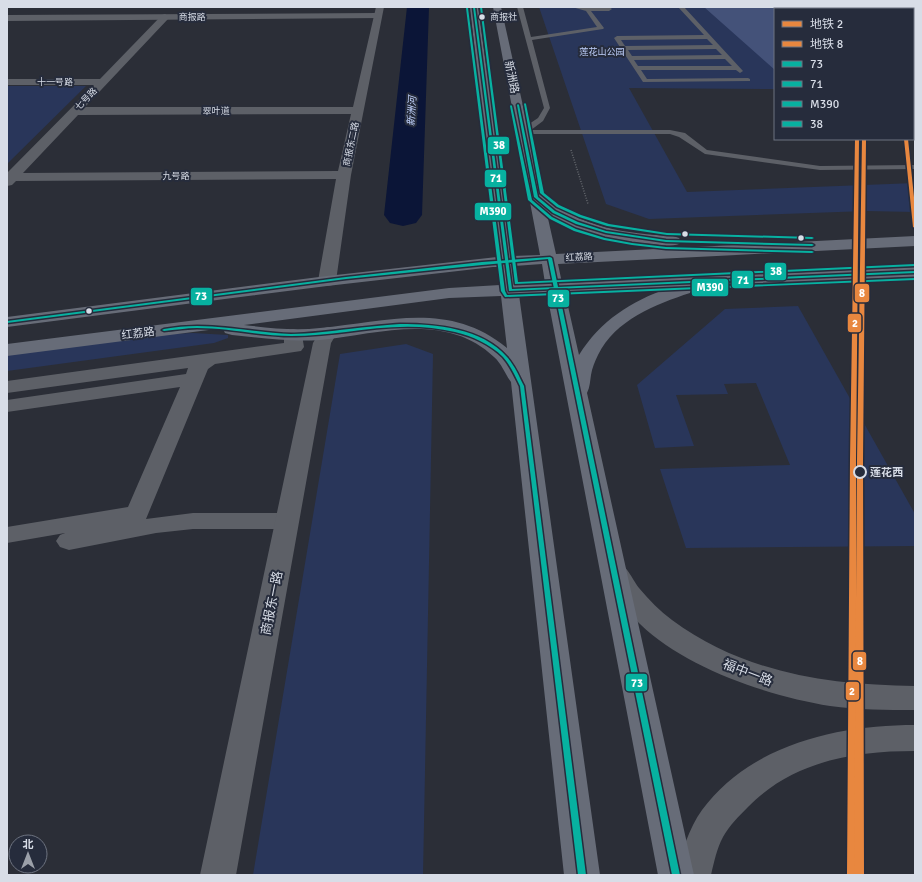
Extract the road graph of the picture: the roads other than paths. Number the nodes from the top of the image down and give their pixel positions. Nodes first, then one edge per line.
1 (474, 7) edge
2 (497, 7) edge
3 (520, 7) edge
4 (575, 7) edge
5 (681, 7) edge
6 (587, 9) junction
7 (610, 9) dead end
8 (379, 12) edge
9 (165, 17) junction
10 (7, 18) edge
11 (709, 37) junction
12 (528, 39) junction
13 (718, 47) junction
14 (624, 48) junction
15 (727, 57) junction
16 (631, 58) junction
17 (637, 68) junction
18 (736, 68) junction
19 (7, 82) edge
20 (103, 82) junction
21 (358, 110) junction
22 (75, 111) junction
23 (666, 125) dead end
24 (523, 132) junction
25 (566, 132) junction
26 (915, 167) edge
27 (344, 175) junction
28 (8, 179) edge
29 (536, 197) junction
30 (915, 241) edge
31 (805, 246) junction
32 (550, 258) junction
33 (507, 261) junction
34 (915, 272) edge
35 (728, 280) junction
36 (327, 281) junction
37 (555, 288) junction
38 (510, 290) junction
39 (7, 322) edge
40 (195, 326) junction
41 (328, 333) junction
42 (293, 341) junction
43 (7, 350) edge
44 (209, 359) junction
45 (194, 379) junction
46 (522, 386) junction
47 (7, 387) edge
48 (578, 396) junction
49 (7, 406) edge
50 (137, 513) junction
51 (288, 517) junction
52 (7, 535) edge
53 (69, 541) dead end
54 (614, 573) junction
55 (915, 698) edge
56 (915, 738) edge
57 (218, 875) edge
58 (582, 875) edge
59 (676, 875) edge
60 (693, 875) edge

1 - 33 main road
2 - 24 main road, 新洲路
3 - 12 lane
4 - 6 lane
5 - 11 lane
6 - 7 lane
6 - 12 lane
8 - 9 street, 商报路
8 - 21 street, 商报东二路
9 - 10 street, 商报路
9 - 20 street, 七号路
11 - 13 lane
11 - 14 lane
12 - 24 lane
13 - 14 lane
13 - 15 lane
14 - 16 lane
15 - 16 lane
15 - 18 lane
16 - 17 lane
17 - 18 lane
17 - 18 lane
19 - 20 street, 十一号路
20 - 22 street, 七号路
21 - 22 street, 翠叶道
21 - 27 street, 商报东二路
22 - 28 street, 七号路
23 - 25 lane
24 - 25 lane
24 - 29 main road, 新洲路
25 - 26 lane
27 - 28 street, 九号路
27 - 36 street, 商报东二路
29 - 31 main road
29 - 32 main road, 新洲路
30 - 31 main road, 红荔路
31 - 32 main road, 红荔路
32 - 33 main road, 红荔路
32 - 37 main road, 新洲路
33 - 36 main road, 红荔路
33 - 38 main road
34 - 35 main road, 红荔路
35 - 37 main road, 红荔路
35 - 48 main road
36 - 39 main road, 红荔路
37 - 38 main road, 红荔路
37 - 48 main road, 新洲路
38 - 40 main road, 红荔路
38 - 46 main road
40 - 42 main road
40 - 43 main road, 红荔路
41 - 42 main road
41 - 46 main road
41 - 51 street, 商报东一路
42 - 44 street
44 - 45 street
44 - 47 street
45 - 49 street
45 - 50 street
46 - 58 main road
48 - 54 main road, 新洲路
50 - 51 street
50 - 52 street
51 - 53 street
51 - 57 street, 商报东一路
54 - 55 street, 福中一路
54 - 59 main road, 新洲路
56 - 60 street

